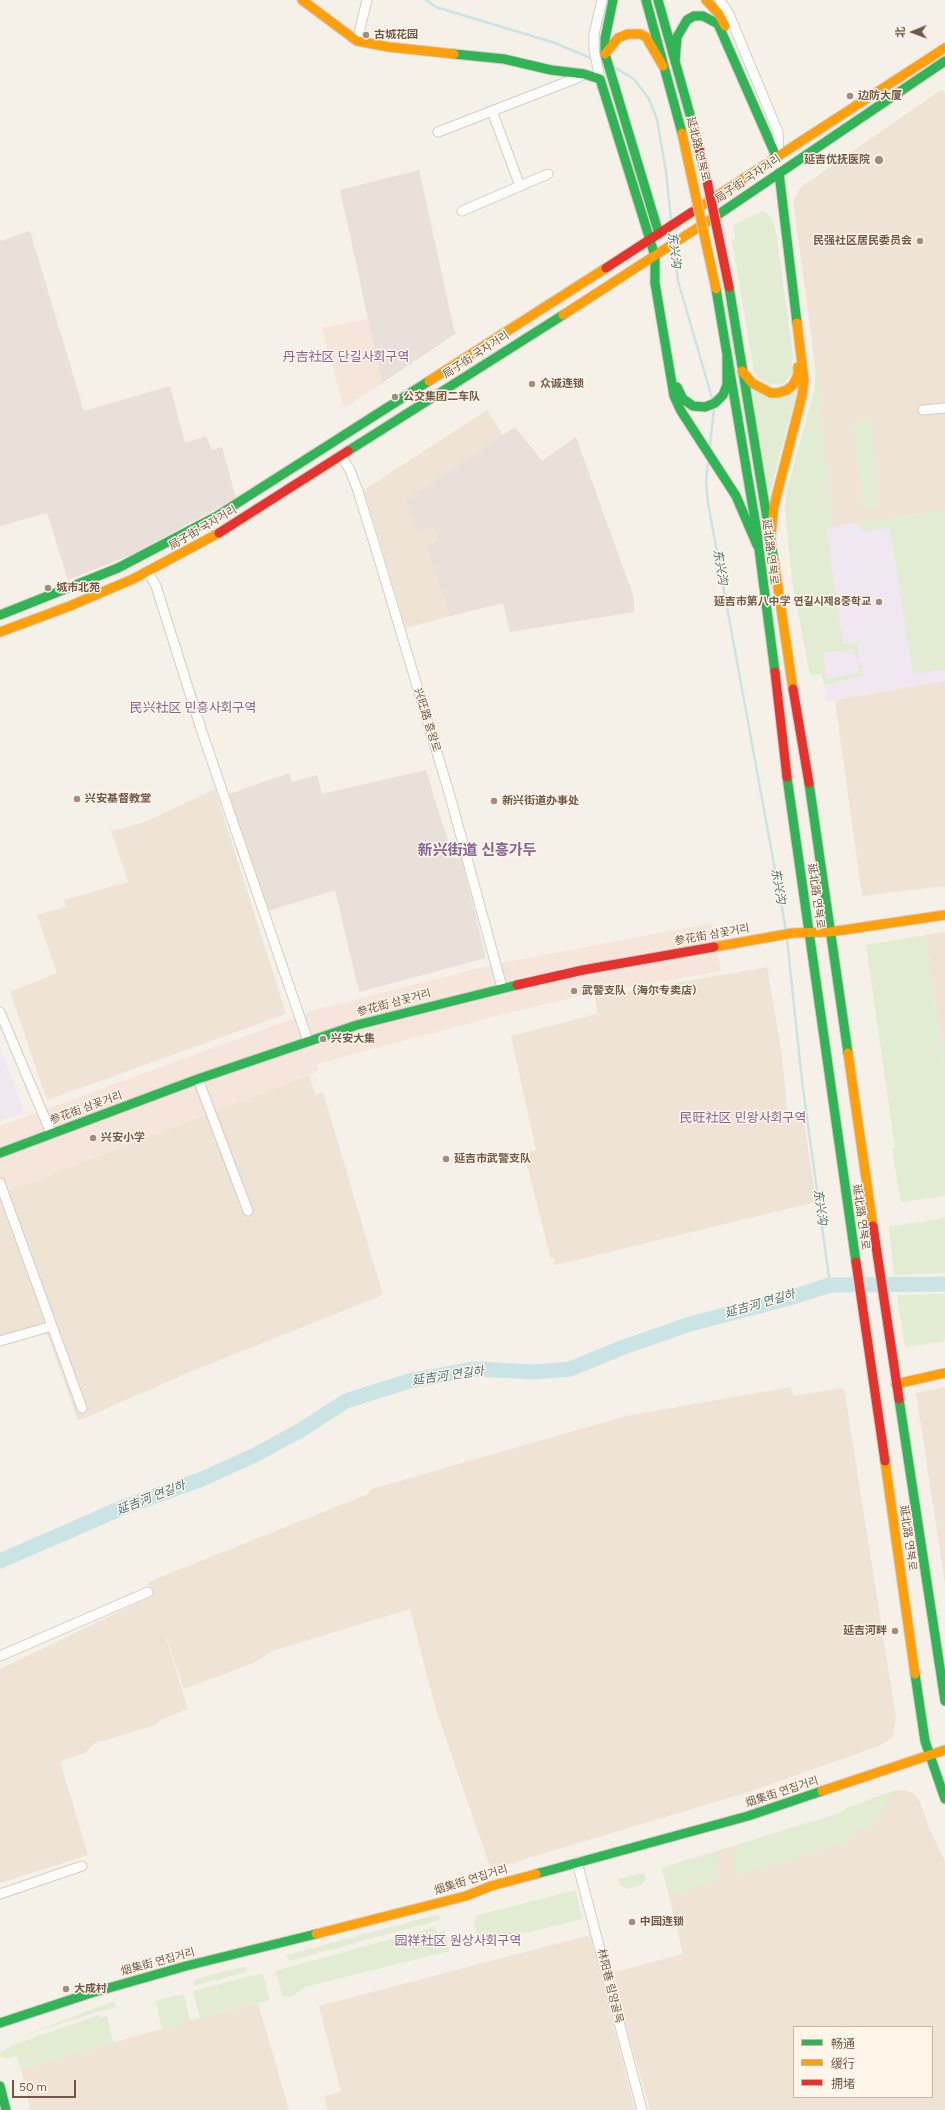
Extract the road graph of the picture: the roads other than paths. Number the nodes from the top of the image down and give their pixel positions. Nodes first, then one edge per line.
1 (302, 0) edge
2 (367, 0) edge
3 (602, 0) edge
4 (613, 0) edge
5 (646, 0) edge
6 (658, 0) edge
7 (706, 0) edge
8 (720, 0) edge
9 (357, 41) junction
10 (945, 48) edge
11 (605, 54) junction
12 (945, 61) edge
13 (675, 62) junction
14 (662, 66) junction
15 (584, 74) junction
16 (600, 79) junction
17 (492, 110) junction
18 (438, 132) dead end
19 (777, 155) junction
20 (548, 174) dead end
21 (777, 174) junction
22 (520, 186) junction
23 (462, 211) dead end
24 (657, 235) junction
25 (654, 256) junction
26 (727, 353) junction
27 (742, 371) junction
28 (945, 408) edge
29 (923, 410) dead end
30 (341, 456) junction
31 (770, 544) junction
32 (757, 545) junction
33 (148, 572) junction
34 (0, 615) edge
35 (0, 632) edge
36 (945, 907) edge
37 (945, 915) edge
38 (830, 929) junction
39 (810, 932) junction
40 (502, 988) junction
41 (0, 1012) edge
42 (308, 1041) junction
43 (198, 1079) junction
44 (51, 1133) junction
45 (0, 1153) edge
46 (0, 1182) edge
47 (248, 1211) dead end
48 (52, 1326) junction
49 (0, 1341) edge
50 (945, 1373) edge
51 (896, 1384) junction
52 (82, 1408) dead end
53 (148, 1592) dead end
54 (0, 1656) edge
55 (945, 1701) edge
56 (945, 1750) edge
57 (929, 1755) junction
58 (945, 1799) edge
59 (577, 1862) junction
60 (82, 1866) dead end
61 (0, 1894) edge
62 (0, 2023) edge
63 (0, 2086) edge
64 (6, 2110) edge
65 (642, 2110) edge

1 - 9 main road
2 - 9 street
3 - 16 street
4 - 11 main road
5 - 14 main road, 延北路 연북로
6 - 13 main road, 延北路 연북로
7 - 19 main road
8 - 19 street
9 - 15 main road
10 - 19 main road, 局子街 국자거리
11 - 14 main road
11 - 24 main road
12 - 21 main road, 局子街 국자거리
13 - 19 main road
13 - 27 main road, 延北路 연북로, bridge
14 - 26 main road, 延北路 연북로, bridge
15 - 16 main road
15 - 17 street
16 - 24 main road
17 - 18 street
17 - 22 street
19 - 24 main road, 局子街 국자거리
20 - 22 street
21 - 25 main road, 局子街 국자거리
21 - 27 main road
21 - 31 main road
22 - 23 street
24 - 25 main road
24 - 34 main road, 局子街 국자거리
25 - 26 main road
25 - 30 main road, 局子街 국자거리
25 - 32 main road
26 - 32 main road, 延北路 연북로
27 - 31 main road, 延北路 연북로
28 - 29 street
30 - 33 main road, 局子街 국자거리
30 - 40 street, 兴旺路 흥왕로
31 - 38 main road, 延北路 연북로
32 - 39 main road, 延北路 연북로
33 - 35 main road, 局子街 국자거리
33 - 42 street
36 - 38 main road, 参花街 삼꽃거리
37 - 38 main road, 参花街 삼꽃거리
38 - 39 main road, 参花街 삼꽃거리
38 - 51 main road, 延北路 연북로
39 - 40 main road, 参花街 삼꽃거리
39 - 57 main road, 延北路 연북로
40 - 42 main road, 参花街 삼꽃거리
41 - 44 street
42 - 43 main road, 参花街 삼꽃거리
43 - 44 main road, 参花街 삼꽃거리
43 - 47 street
44 - 45 main road, 参花街 삼꽃거리
46 - 48 street
48 - 49 street
48 - 52 street
50 - 51 main road
51 - 55 main road, 延北路 연북로
53 - 54 street
56 - 57 main road, 烟集街 연집거리
57 - 58 main road, 延北路 연북로
57 - 59 main road, 烟集街 연집거리
59 - 62 main road, 烟集街 연집거리
59 - 65 street, 林阳巷 림양골목
60 - 61 street
63 - 64 main road

